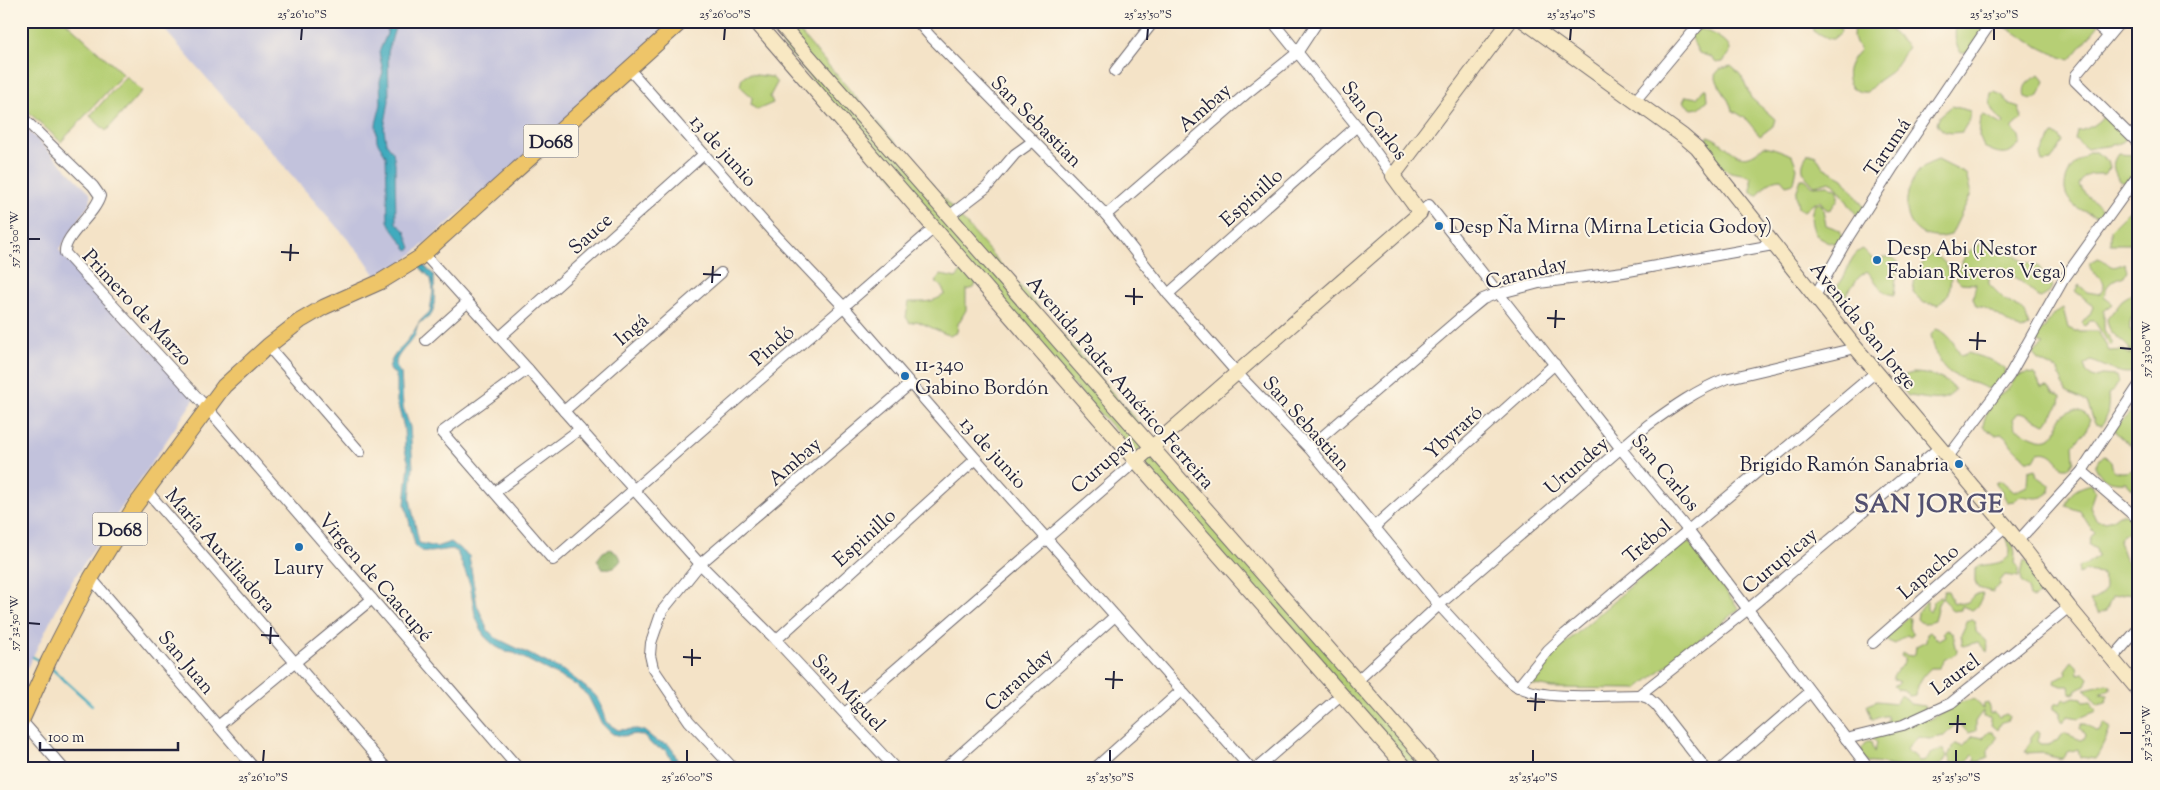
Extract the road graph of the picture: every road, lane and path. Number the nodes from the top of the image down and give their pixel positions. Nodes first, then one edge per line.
1 (682, 21) edge
2 (755, 21) edge
3 (778, 21) edge
4 (917, 21) edge
5 (1154, 21) edge
6 (1272, 21) edge
7 (1318, 21) edge
8 (1510, 21) edge
9 (1524, 21) edge
10 (1702, 21) edge
11 (1992, 21) edge
12 (2092, 21) edge
13 (2121, 21) edge
14 (2108, 35) junction
15 (1297, 53) junction
16 (630, 70) junction
17 (1115, 71) dead end
18 (1635, 101) junction
19 (21, 116) edge
20 (1357, 126) junction
21 (1032, 142) junction
22 (2139, 144) edge
23 (704, 154) junction
24 (2139, 174) edge
25 (1393, 176) junction
26 (1425, 209) junction
27 (1106, 215) junction
28 (948, 216) junction
29 (934, 228) junction
30 (1773, 245) junction
31 (417, 259) junction
32 (721, 273) dead end
33 (1168, 294) junction
34 (1497, 294) junction
35 (1816, 296) junction
36 (468, 302) junction
37 (843, 306) junction
38 (500, 337) junction
39 (426, 340) dead end
40 (268, 346) junction
41 (1856, 348) junction
42 (1555, 364) junction
43 (528, 368) junction
44 (1876, 372) junction
45 (1238, 374) junction
46 (910, 384) junction
47 (2137, 392) edge
48 (207, 408) junction
49 (564, 411) junction
50 (580, 429) junction
51 (1152, 447) junction
52 (1309, 448) junction
53 (1621, 449) junction
54 (360, 452) dead end
55 (1944, 452) junction
56 (976, 460) junction
57 (1136, 461) junction
58 (2082, 471) junction
59 (634, 488) junction
60 (146, 490) junction
61 (495, 492) junction
62 (2139, 520) edge
63 (1375, 526) junction
64 (2006, 526) junction
65 (1687, 529) junction
66 (1048, 538) junction
67 (2018, 541) junction
68 (700, 564) junction
69 (91, 578) junction
70 (372, 600) junction
71 (1440, 604) junction
72 (2069, 606) junction
73 (1747, 610) junction
74 (1115, 616) junction
75 (2137, 634) edge
76 (776, 640) junction
77 (1872, 643) dead end
78 (2112, 659) junction
79 (296, 663) junction
80 (1358, 681) junction
81 (1518, 687) junction
82 (1182, 690) junction
83 (2139, 691) edge
84 (1810, 692) junction
85 (1342, 694) junction
86 (1639, 696) junction
87 (845, 713) junction
88 (22, 722) edge
89 (218, 726) junction
90 (1846, 739) junction
91 (518, 768) edge
92 (64, 769) edge
93 (256, 769) edge
94 (387, 769) edge
95 (734, 769) edge
96 (896, 769) edge
97 (944, 769) edge
98 (1094, 769) edge
99 (1251, 769) edge
100 (1256, 769) edge
101 (1407, 769) edge
102 (1434, 769) edge
103 (1706, 769) edge
104 (1721, 769) edge
105 (1869, 769) edge

1 - 16 main road, D068
2 - 29 street, Avenida Padre Américo Ferreira
3 - 28 street, Avenida Padre Américo Ferreira
4 - 21 street, San Sebastian
5 - 17 street
6 - 15 street, San Carlos
7 - 15 street, Ambay
8 - 25 street
9 - 18 street, Avenida San Jorge
10 - 18 street
11 - 35 street, Tarumá
12 - 14 street
13 - 14 street
14 - 22 street
15 - 20 street, San Carlos
15 - 27 street, Ambay
16 - 23 street, 13 de junio
16 - 31 main road, D068
18 - 30 street, Avenida San Jorge
19 - 48 street, Primero de Marzo
20 - 25 street, San Carlos
20 - 33 street, Espinillo
21 - 27 street, San Sebastian
21 - 28 street
23 - 37 street, 13 de junio
23 - 38 street, Sauce
24 - 55 street, Curupicay
25 - 26 street, San Carlos
26 - 34 street, San Carlos
26 - 45 street, Curupay
27 - 33 street, San Sebastian
28 - 51 street, Avenida Padre Américo Ferreira
29 - 37 street, Pindó
29 - 57 street, Avenida Padre Américo Ferreira
30 - 34 street, Caranday
30 - 35 street, Avenida San Jorge
31 - 36 street, San Miguel
31 - 40 main road, D068
32 - 49 street, Ingá
33 - 45 street, San Sebastian
34 - 42 street, San Carlos
34 - 52 street, Caranday
35 - 41 street, Avenida San Jorge
36 - 38 street, San Miguel
36 - 39 street
37 - 46 street, 13 de junio
37 - 59 street, Pindó
38 - 43 street, San Miguel
40 - 48 main road, D068
40 - 54 street
41 - 44 street, Avenida San Jorge
41 - 53 street, Urundey
42 - 53 street, San Carlos
42 - 63 street, Ybyraró
43 - 49 street, San Miguel
43 - 61 street
44 - 55 street, Avenida San Jorge
44 - 65 street, Trébol
45 - 51 street, Curupay
45 - 52 street, San Sebastian
46 - 56 street, 13 de junio
46 - 68 street, Ambay
47 - 58 street
48 - 60 main road, D068
48 - 70 street, Virgen de Caacupé
49 - 50 street, San Miguel
50 - 59 street, San Miguel
50 - 61 street
51 - 57 street, Curupay
51 - 80 street, Avenida Padre Américo Ferreira
52 - 63 street, San Sebastian
53 - 65 street, San Carlos
53 - 71 street, Urundey
55 - 64 street, Avenida San Jorge
55 - 73 street, Curupicay
56 - 66 street, 13 de junio
56 - 76 street, Espinillo
57 - 66 street, Curupay
57 - 85 street, Avenida Padre Américo Ferreira
58 - 62 street
58 - 67 street
59 - 61 street, Pindó
59 - 68 street, San Miguel
60 - 69 main road, D068
60 - 79 street, María Auxiliadora
63 - 71 street, San Sebastian
64 - 67 street, Avenida San Jorge
64 - 77 street, Lapacho
65 - 73 street, San Carlos
65 - 81 street, Trébol
66 - 74 street, 13 de junio
66 - 87 street, Curupay
67 - 72 street, Avenida San Jorge
68 - 76 street, San Miguel
68 - 95 street, Ambay
69 - 88 main road, D068
69 - 89 street, San Juan
70 - 79 street
70 - 91 street, Virgen de Caacupé
71 - 80 street, Urundey
71 - 81 street, San Sebastian
72 - 78 street, Avenida San Jorge
72 - 90 street, Laurel
73 - 84 street, San Carlos
73 - 86 street, Curupicay
74 - 82 street, 13 de junio
74 - 97 street, Caranday
75 - 78 street
76 - 87 street, San Miguel
78 - 83 street, Avenida San Jorge
79 - 89 street
79 - 94 street, María Auxiliadora
80 - 102 street, Avenida Padre Américo Ferreira
81 - 86 street, San Sebastian
82 - 98 street
82 - 99 street, 13 de junio
84 - 90 street, San Carlos
84 - 104 street
85 - 100 street
85 - 101 street, Avenida Padre Américo Ferreira
86 - 103 street
87 - 96 street, San Miguel
88 - 92 street
89 - 93 street, San Juan
90 - 105 street, San Carlos

